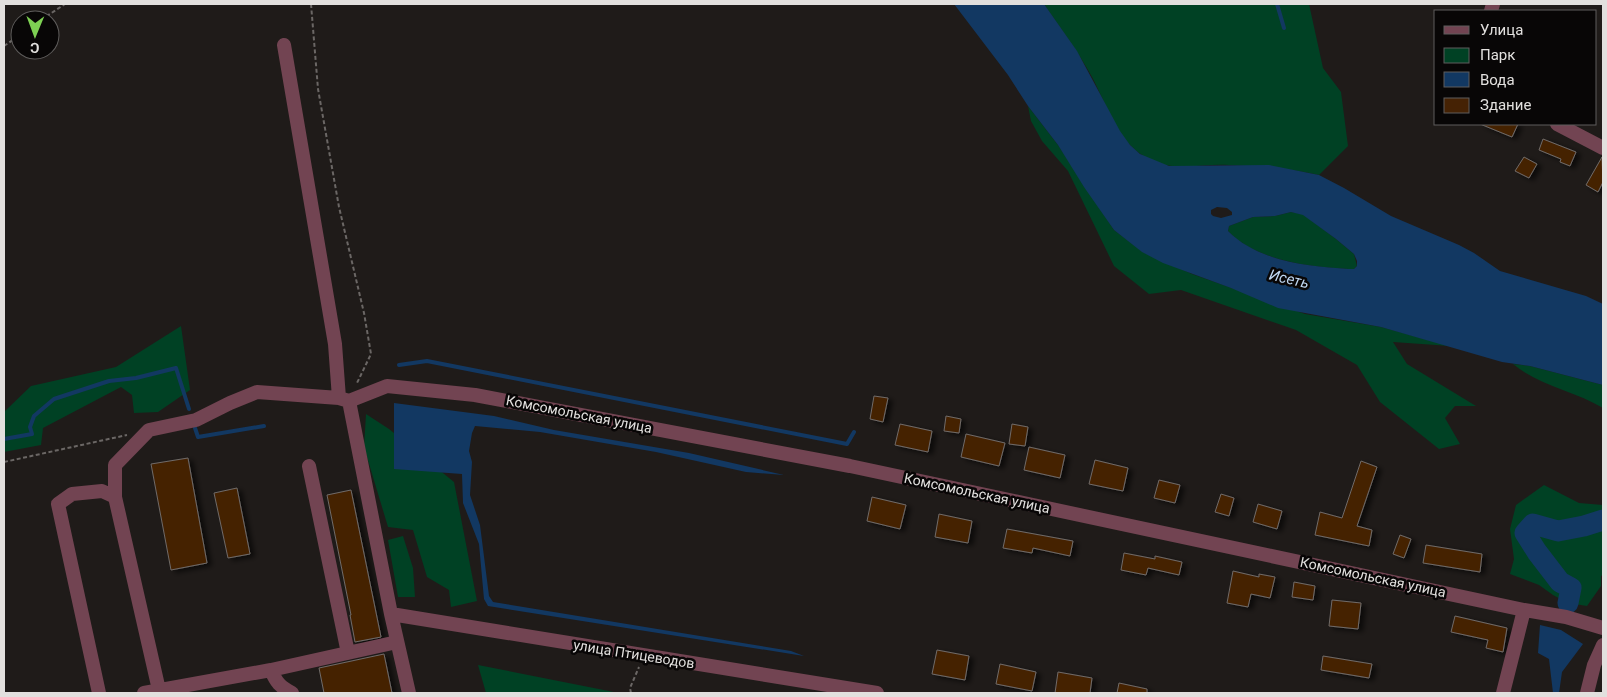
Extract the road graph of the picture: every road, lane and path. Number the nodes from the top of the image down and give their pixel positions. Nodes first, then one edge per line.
1 (311, 4) edge
2 (284, 45) dead end
3 (1559, 125) edge
4 (1603, 148) edge
5 (344, 400) junction
6 (149, 430) junction
7 (4, 462) edge
8 (309, 466) dead end
9 (115, 497) junction
10 (1524, 610) junction
11 (390, 614) junction
12 (1603, 628) edge
13 (397, 642) junction
14 (1603, 645) edge
15 (348, 653) junction
16 (644, 655) junction
17 (271, 670) junction
18 (165, 691) edge
19 (100, 693) edge
20 (144, 693) edge
21 (292, 693) edge
22 (409, 693) edge
23 (630, 693) edge
24 (877, 693) edge
25 (1503, 693) edge
26 (1587, 693) edge

1 - 5 path
2 - 5 street
3 - 4 street
5 - 6 street
5 - 10 street, Комсомольская улица
5 - 11 street
6 - 7 path
6 - 9 street
8 - 15 street
9 - 18 street
9 - 19 street
10 - 12 street, Комсомольская улица
10 - 25 street
11 - 13 street
11 - 16 street, улица Птицеводов
13 - 15 street
13 - 22 street
14 - 26 street
15 - 17 street
16 - 23 path
16 - 24 street, улица Птицеводов
17 - 18 street
17 - 21 street
18 - 20 street

